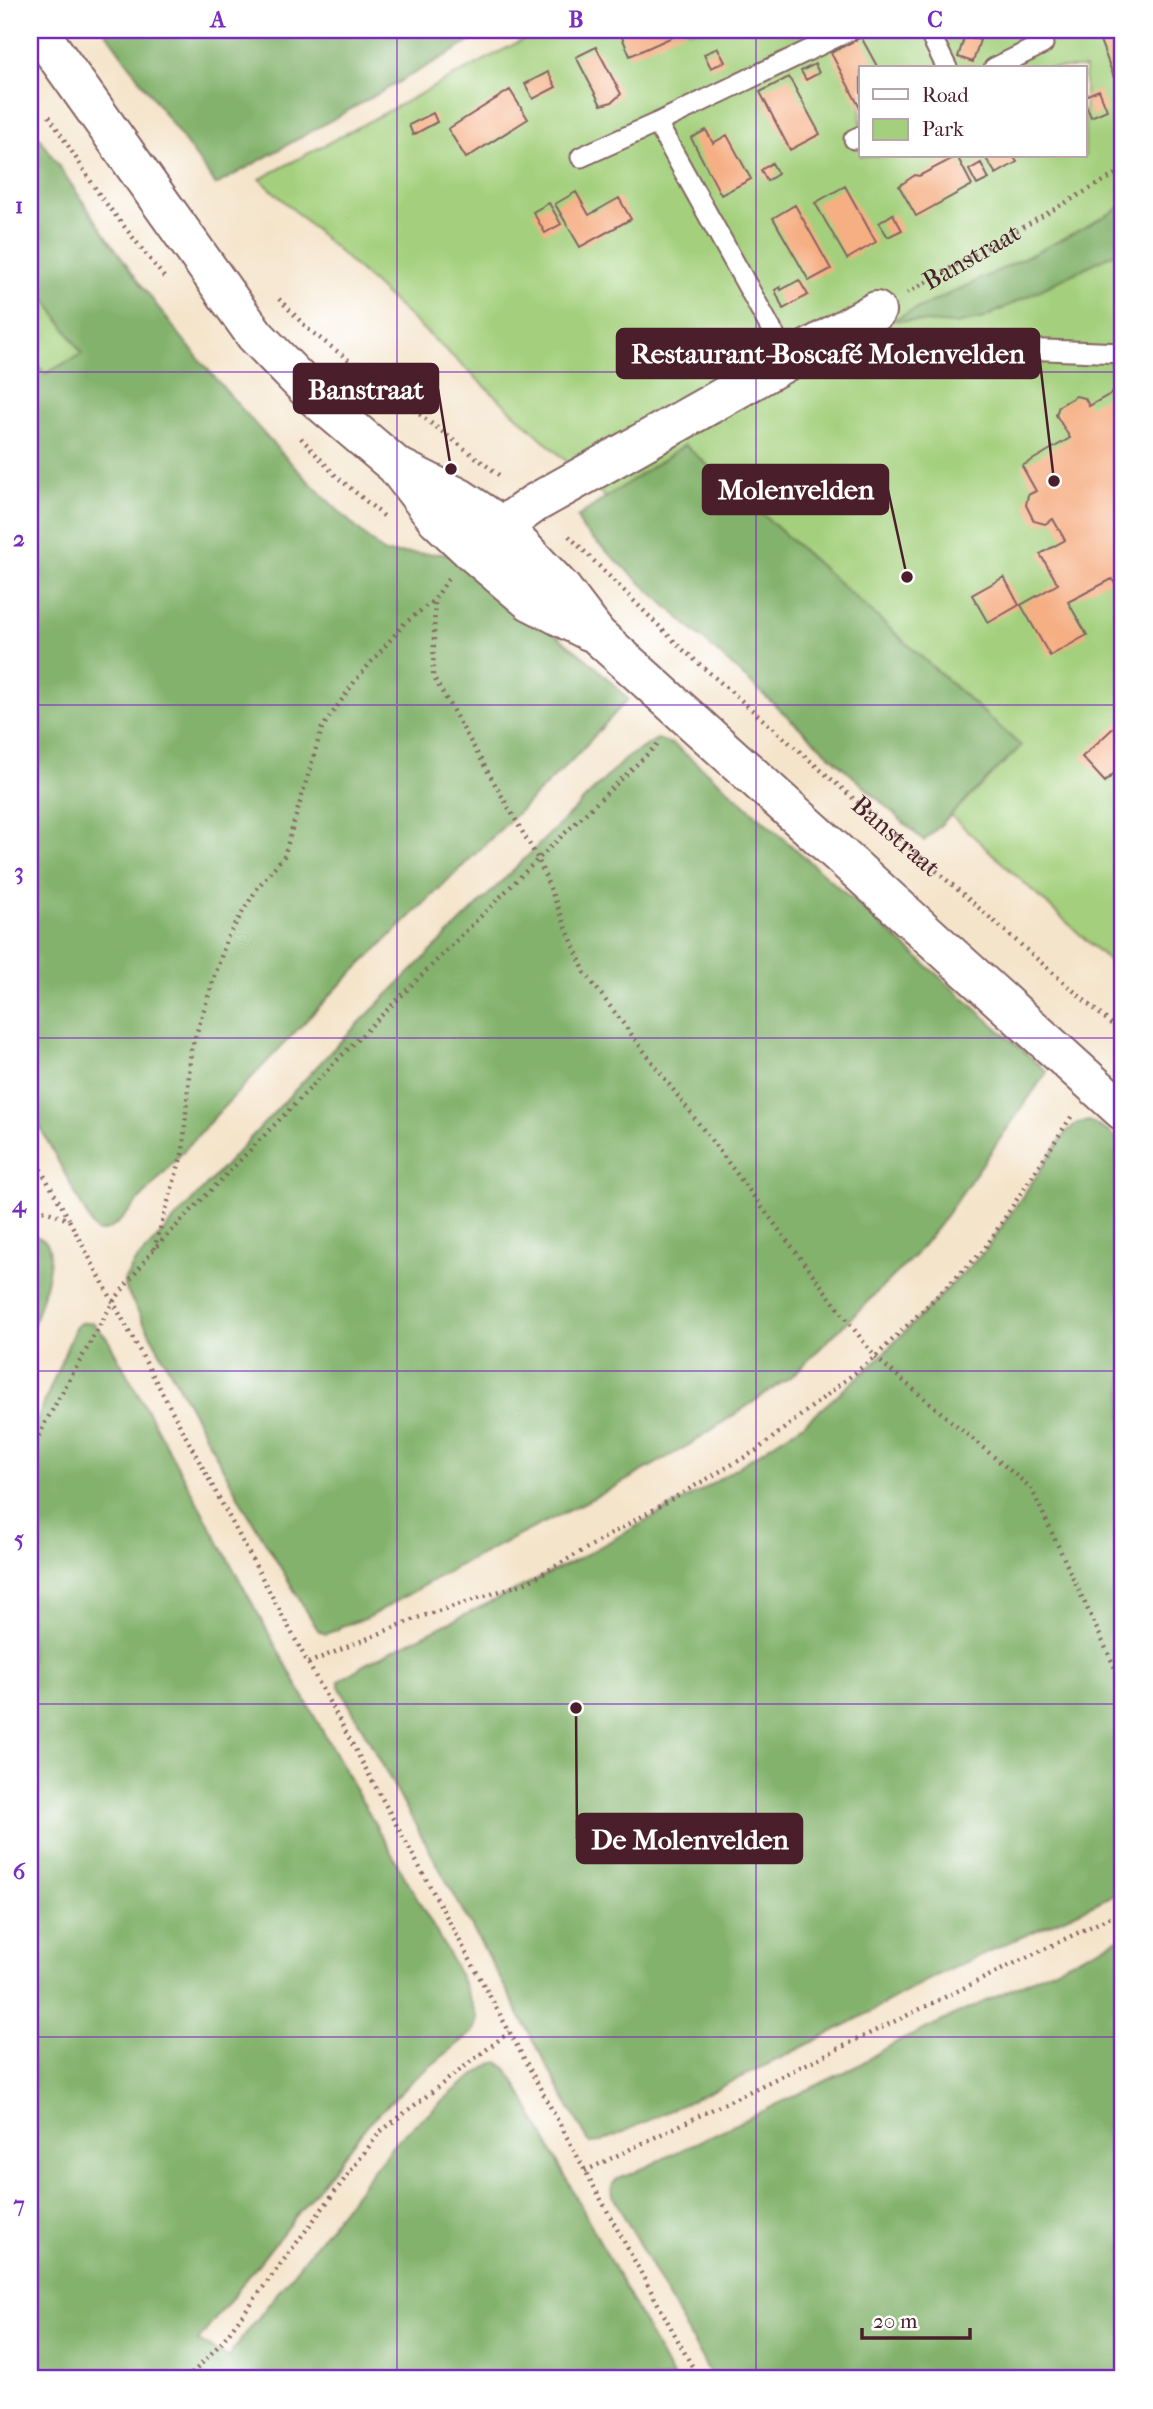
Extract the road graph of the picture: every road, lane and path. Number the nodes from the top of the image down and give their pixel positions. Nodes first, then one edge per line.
1 (38, 30) edge
2 (850, 30) edge
3 (928, 30) edge
4 (1042, 44) dead end
5 (946, 66) edge
6 (998, 66) edge
7 (657, 123) junction
8 (581, 156) dead end
9 (1123, 170) edge
10 (271, 291) dead end
11 (876, 311) joint
12 (804, 351) junction
13 (1123, 354) edge
14 (396, 466) junction
15 (535, 503) junction
16 (502, 526) junction
17 (461, 562) junction
18 (435, 599) junction
19 (597, 635) junction
20 (716, 678) junction
21 (687, 716) junction
22 (538, 859) junction
23 (1123, 1034) edge
24 (1094, 1085) junction
25 (1123, 1111) edge
26 (30, 1152) edge
27 (30, 1205) edge
28 (69, 1220) junction
29 (153, 1250) junction
30 (113, 1302) junction
31 (875, 1357) junction
32 (30, 1455) edge
33 (308, 1663) junction
34 (1123, 1685) edge
35 (1123, 1911) edge
36 (509, 2032) junction
37 (585, 2171) junction
38 (187, 2379) edge
39 (699, 2379) edge

1 - 14 street, Banstraat
2 - 7 lane
3 - 5 lane
4 - 6 lane
7 - 8 lane
7 - 12 lane
9 - 11 path, Banstraat
10 - 15 path, Banstraat
11 - 12 street
12 - 13 lane
12 - 15 street
14 - 16 street, Banstraat
14 - 17 street, Banstraat
15 - 16 street
15 - 20 path, Banstraat
16 - 17 street
16 - 19 street, Banstraat
17 - 18 path
17 - 19 street, Banstraat
18 - 22 path
18 - 29 path
19 - 21 street, Banstraat
20 - 21 path
20 - 23 path, Banstraat
21 - 22 path
21 - 24 street, Banstraat
22 - 29 path
22 - 31 path
24 - 25 street, Banstraat
24 - 31 path
26 - 28 path
27 - 28 path
28 - 30 path
29 - 30 path
30 - 32 path
30 - 33 path
31 - 33 path
31 - 34 path
33 - 36 path
35 - 37 path
36 - 37 path
36 - 38 path
37 - 39 path

